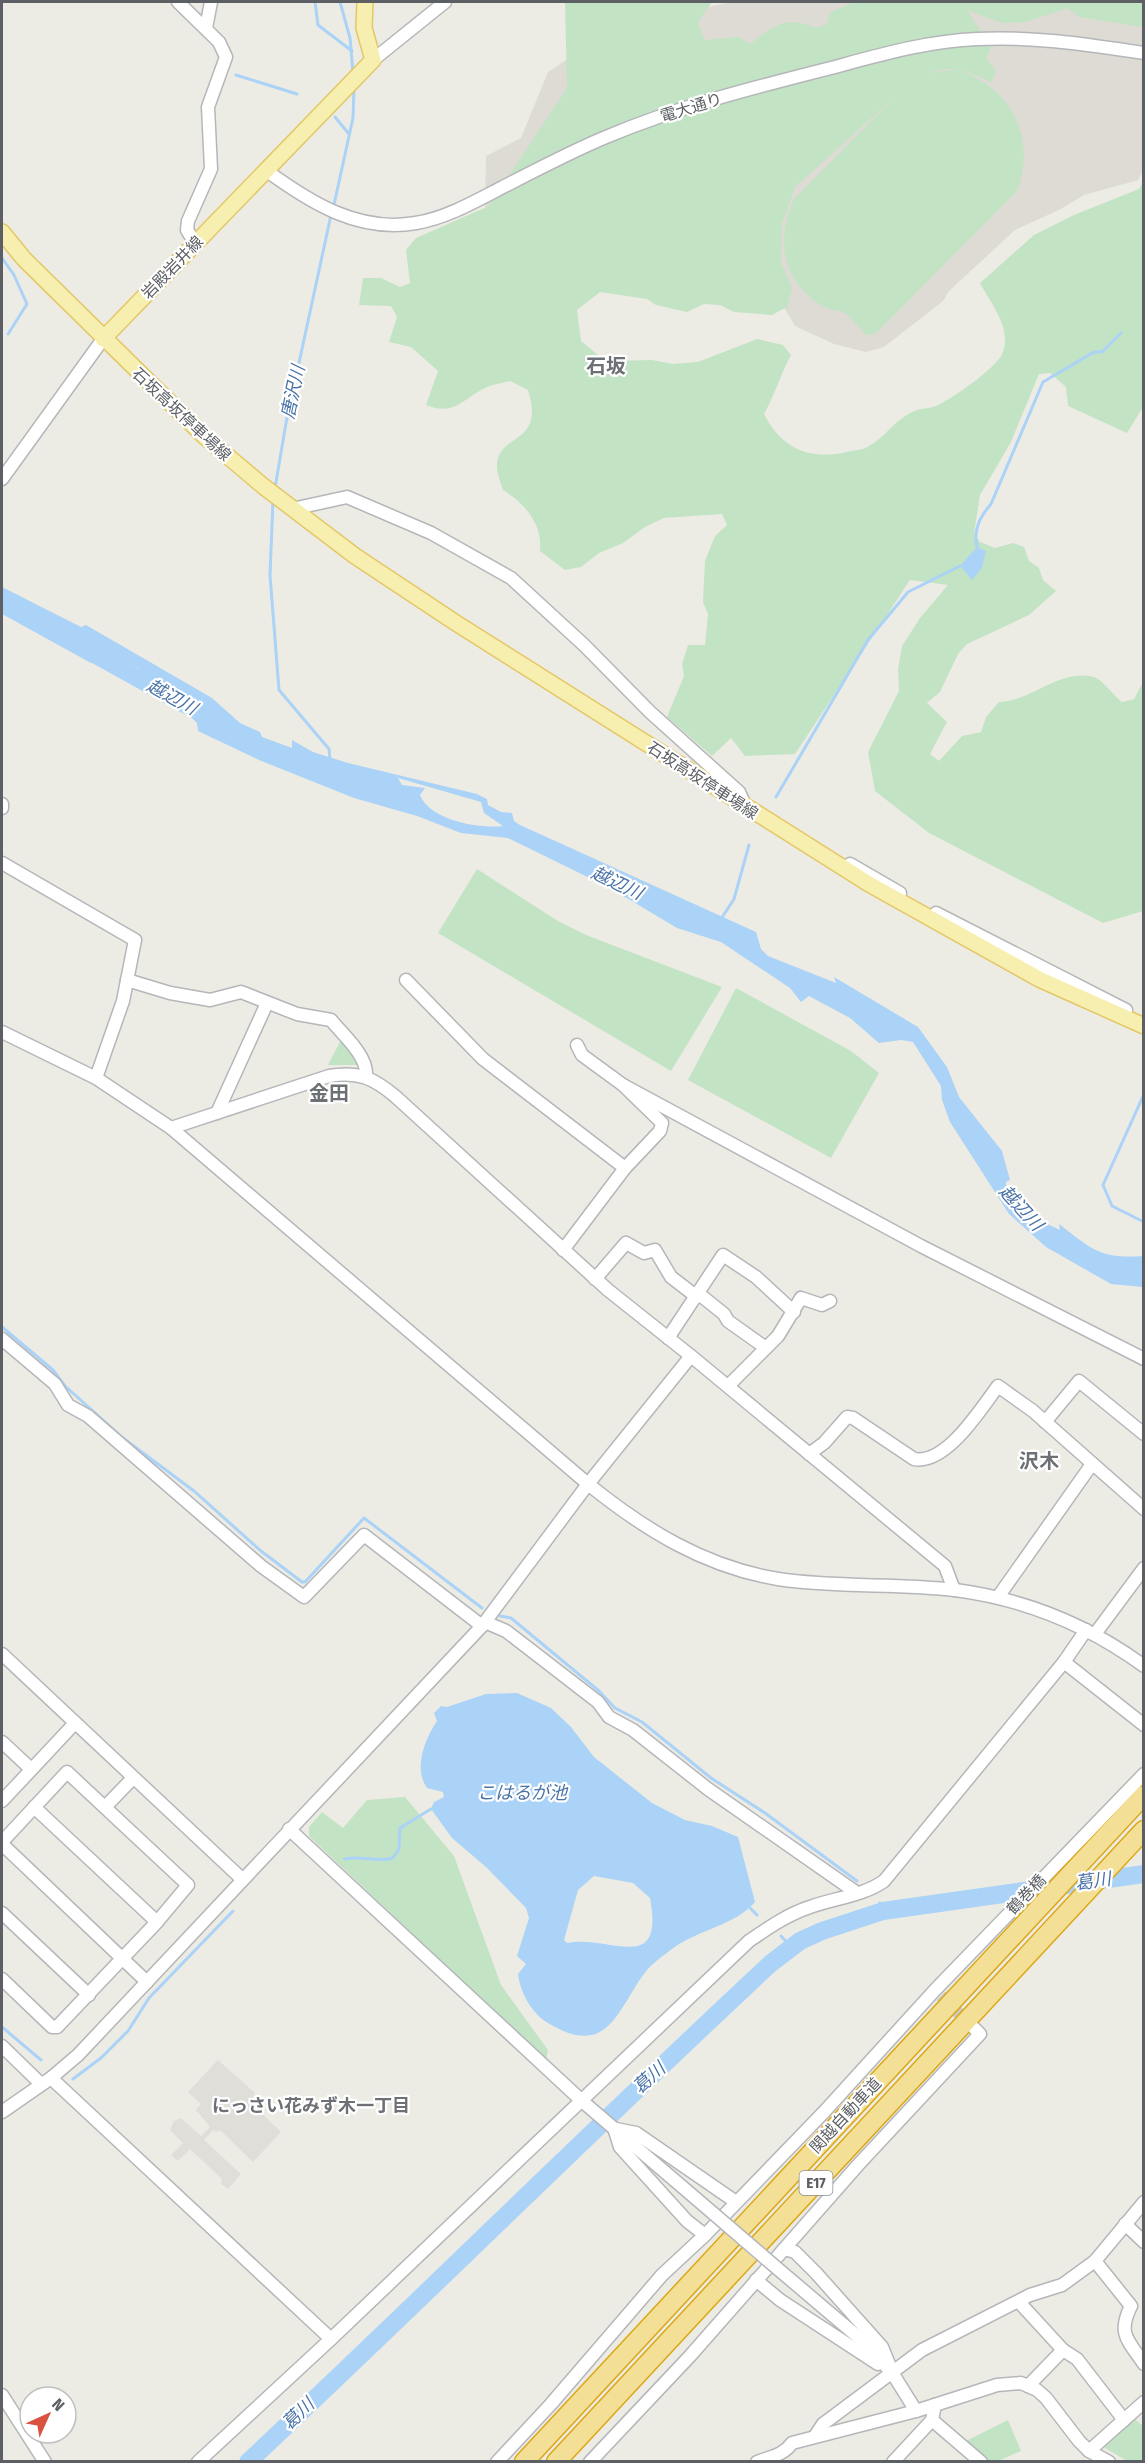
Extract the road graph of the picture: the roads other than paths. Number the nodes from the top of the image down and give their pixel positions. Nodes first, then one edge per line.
1 (178, 2) edge
2 (211, 2) edge
3 (365, 2) edge
4 (445, 2) edge
5 (206, 28) junction
6 (1143, 53) edge
7 (369, 64) junction
8 (267, 171) junction
9 (2, 232) edge
10 (195, 243) junction
11 (103, 339) junction
12 (2, 479) edge
13 (287, 505) junction
14 (750, 811) junction
15 (2, 863) edge
16 (127, 980) junction
17 (406, 980) dead end
18 (267, 1003) junction
19 (1143, 1019) edge
20 (1143, 1026) edge
21 (2, 1032) edge
22 (577, 1045) dead end
23 (366, 1076) junction
24 (96, 1078) junction
25 (623, 1085) junction
26 (217, 1113) junction
27 (171, 1128) junction
28 (625, 1168) junction
29 (563, 1250) junction
30 (595, 1279) junction
31 (698, 1296) junction
32 (830, 1301) dead end
33 (794, 1312) junction
34 (668, 1338) junction
35 (2, 1339) edge
36 (766, 1348) junction
37 (691, 1356) junction
38 (1143, 1359) edge
39 (728, 1386) junction
40 (1045, 1422) junction
41 (1143, 1434) edge
42 (809, 1454) junction
43 (1092, 1464) junction
44 (588, 1484) junction
45 (1143, 1509) edge
46 (1143, 1568) edge
47 (954, 1590) junction
48 (998, 1597) junction
49 (483, 1624) junction
50 (1090, 1632) junction
51 (2, 1654) edge
52 (1064, 1662) junction
53 (1143, 1666) edge
54 (75, 1724) junction
55 (1143, 1725) edge
56 (2, 1742) edge
57 (31, 1769) junction
58 (1143, 1774) edge
59 (134, 1778) junction
60 (1143, 1796) edge
61 (2, 1801) edge
62 (105, 1807) junction
63 (34, 1808) junction
64 (289, 1829) junction
65 (1143, 1830) edge
66 (2, 1843) edge
67 (242, 1879) junction
68 (857, 1893) junction
69 (2, 1912) edge
70 (157, 1922) junction
71 (123, 1959) junction
72 (2, 1979) edge
73 (147, 1982) junction
74 (89, 1995) junction
75 (974, 2028) dead end
76 (2, 2046) edge
77 (46, 2081) junction
78 (586, 2104) junction
79 (2, 2112) edge
80 (613, 2128) junction
81 (736, 2202) junction
82 (1143, 2202) edge
83 (1125, 2224) junction
84 (705, 2235) junction
85 (1143, 2241) edge
86 (785, 2250) junction
87 (1095, 2261) junction
88 (756, 2280) junction
89 (1019, 2302) junction
90 (331, 2339) junction
91 (1063, 2350) junction
92 (1143, 2364) edge
93 (893, 2374) junction
94 (1028, 2386) junction
95 (2, 2396) edge
96 (1143, 2402) edge
97 (935, 2405) junction
98 (916, 2411) junction
99 (1124, 2420) junction
100 (932, 2421) junction
101 (815, 2436) junction
102 (1089, 2451) junction
103 (45, 2462) edge
104 (198, 2462) edge
105 (497, 2462) edge
106 (524, 2462) edge
107 (556, 2462) edge
108 (590, 2462) edge
109 (757, 2462) edge
110 (893, 2462) edge
111 (981, 2462) edge
112 (1109, 2462) edge

1 - 5 street
2 - 5 street
3 - 7 main road
4 - 7 street
5 - 10 street
6 - 8 street, 電大通り
7 - 8 main road, 岩殿岩井線
8 - 10 main road, 岩殿岩井線
9 - 11 main road
10 - 11 main road, 岩殿岩井線
11 - 12 street
11 - 13 main road, 石坂高坂停車場線
13 - 14 main road, 石坂高坂停車場線
13 - 14 street
14 - 19 street
14 - 20 main road, 石坂高坂停車場線
15 - 16 street
16 - 18 street
16 - 24 street
17 - 28 street
18 - 23 street
18 - 26 street
21 - 24 street
22 - 25 street
23 - 26 street
23 - 29 street
24 - 27 street
25 - 28 street
25 - 38 street
26 - 27 street
27 - 44 street
28 - 29 street
29 - 30 street
30 - 31 street
30 - 34 street
31 - 33 street
31 - 34 street
31 - 36 street
32 - 33 street
33 - 36 street
34 - 37 street
35 - 49 street
36 - 39 street
37 - 39 street
37 - 44 street
39 - 42 street
40 - 41 street
40 - 42 street
40 - 43 street
42 - 47 street
43 - 45 street
43 - 48 street
44 - 47 street
44 - 49 street
46 - 50 street
47 - 48 street
48 - 50 street
49 - 64 street
49 - 68 street
50 - 52 street
50 - 53 street
51 - 54 street
52 - 55 street
52 - 68 street
54 - 57 street
54 - 59 street
56 - 57 street
57 - 61 street
58 - 81 street, 鶴巻橋
59 - 62 street
59 - 67 street
60 - 106 highway, 関越自動車道 / E17
62 - 63 street
62 - 70 street
63 - 66 street
63 - 70 street
64 - 67 street
64 - 78 street
65 - 107 highway, 関越自動車道 / E17
66 - 71 street
67 - 73 street
68 - 78 street
69 - 74 street
70 - 71 street
71 - 73 street
71 - 74 street
72 - 74 street
73 - 77 street
75 - 86 street
76 - 77 street
77 - 79 street
77 - 90 street
78 - 80 street
78 - 90 street
80 - 81 street
80 - 84 street
80 - 93 street, bridge
81 - 84 street, 鶴巻橋
82 - 83 street
83 - 85 street
83 - 87 street
84 - 105 street, 鶴巻橋
86 - 88 street
86 - 93 street
87 - 89 street
87 - 92 street
88 - 93 street
88 - 108 street
89 - 91 street
89 - 93 street
90 - 104 street
91 - 94 street
91 - 99 street
93 - 98 street
93 - 101 street
94 - 97 street
94 - 102 street
95 - 103 street
96 - 99 street
97 - 98 street
97 - 100 street
98 - 101 street
99 - 102 street
100 - 110 street
100 - 111 street
101 - 109 street
102 - 112 street

